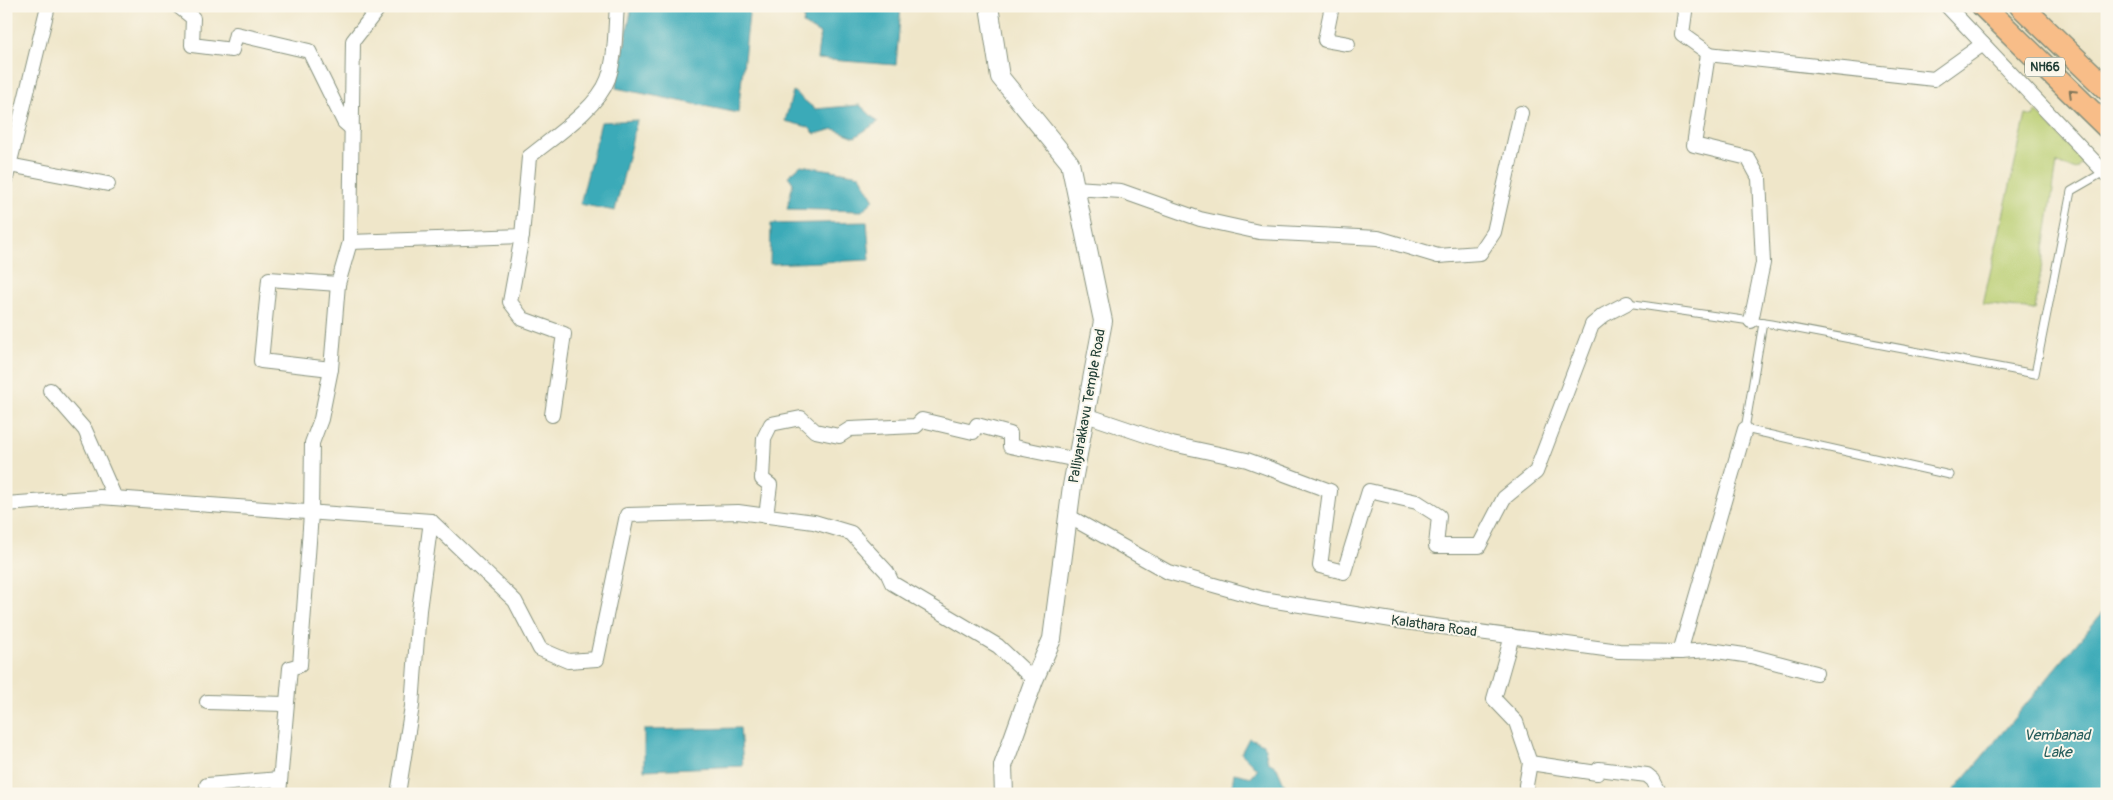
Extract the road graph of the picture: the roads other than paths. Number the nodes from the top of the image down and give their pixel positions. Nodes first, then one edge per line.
1 (48, 6) edge
2 (178, 6) edge
3 (380, 6) edge
4 (617, 6) edge
5 (989, 6) edge
6 (1332, 6) edge
7 (1682, 6) edge
8 (1948, 6) edge
9 (1984, 6) edge
10 (2022, 6) edge
11 (1348, 44) dead end
12 (1983, 44) junction
13 (1710, 54) junction
14 (2107, 89) edge
15 (1521, 113) dead end
16 (2107, 127) edge
17 (352, 129) junction
18 (8, 171) edge
19 (2105, 174) edge
20 (108, 184) dead end
21 (1075, 188) junction
22 (522, 236) junction
23 (350, 242) junction
24 (338, 284) junction
25 (1627, 303) joint
26 (1757, 322) junction
27 (331, 370) junction
28 (50, 390) dead end
29 (1086, 414) junction
30 (552, 415) dead end
31 (1745, 429) junction
32 (1077, 460) junction
33 (1950, 475) dead end
34 (114, 498) junction
35 (6, 504) edge
36 (311, 514) junction
37 (766, 516) junction
38 (1068, 516) junction
39 (431, 521) junction
40 (1512, 636) junction
41 (1680, 652) junction
42 (1816, 673) dead end
43 (1034, 680) junction
44 (207, 702) dead end
45 (286, 704) junction
46 (1530, 763) junction
47 (280, 779) junction
48 (207, 785) dead end
49 (279, 794) edge
50 (398, 794) edge
51 (1004, 794) edge
52 (1526, 794) edge
53 (1660, 794) edge

1 - 18 street
2 - 17 street
3 - 17 street
4 - 22 street
5 - 21 street, Palliyarakkavu Temple Road
6 - 11 street
7 - 13 street
8 - 12 street
16 -> 9 highway, NH66
10 - 14 highway, NH66
12 - 13 street
12 - 19 street
13 - 26 street
15 - 21 street
17 - 23 street
18 - 20 street
19 - 26 lane
21 - 29 street, Palliyarakkavu Temple Road
22 - 23 street
22 - 30 street
23 - 24 street
24 - 27 street
24 - 27 street
25 - 26 lane
25 - 29 street
26 - 31 lane
27 - 36 street
28 - 34 street
29 - 32 street, Palliyarakkavu Temple Road
31 - 33 lane
31 - 41 street
32 - 37 street
32 - 38 street, Palliyarakkavu Temple Road
34 - 35 street
34 - 36 street
36 - 39 street
36 - 45 street
37 - 39 street
37 - 43 street
38 - 40 street, Kalathara Road
38 - 43 street, Palliyarakkavu Temple Road
39 - 50 street
40 - 41 street, Kalathara Road
40 - 46 street
41 - 42 street, Kalathara Road
43 - 51 street, Palliyarakkavu Temple Road
44 - 45 street
45 - 47 street
46 - 52 street
46 - 53 street
47 - 48 street
47 - 49 street

